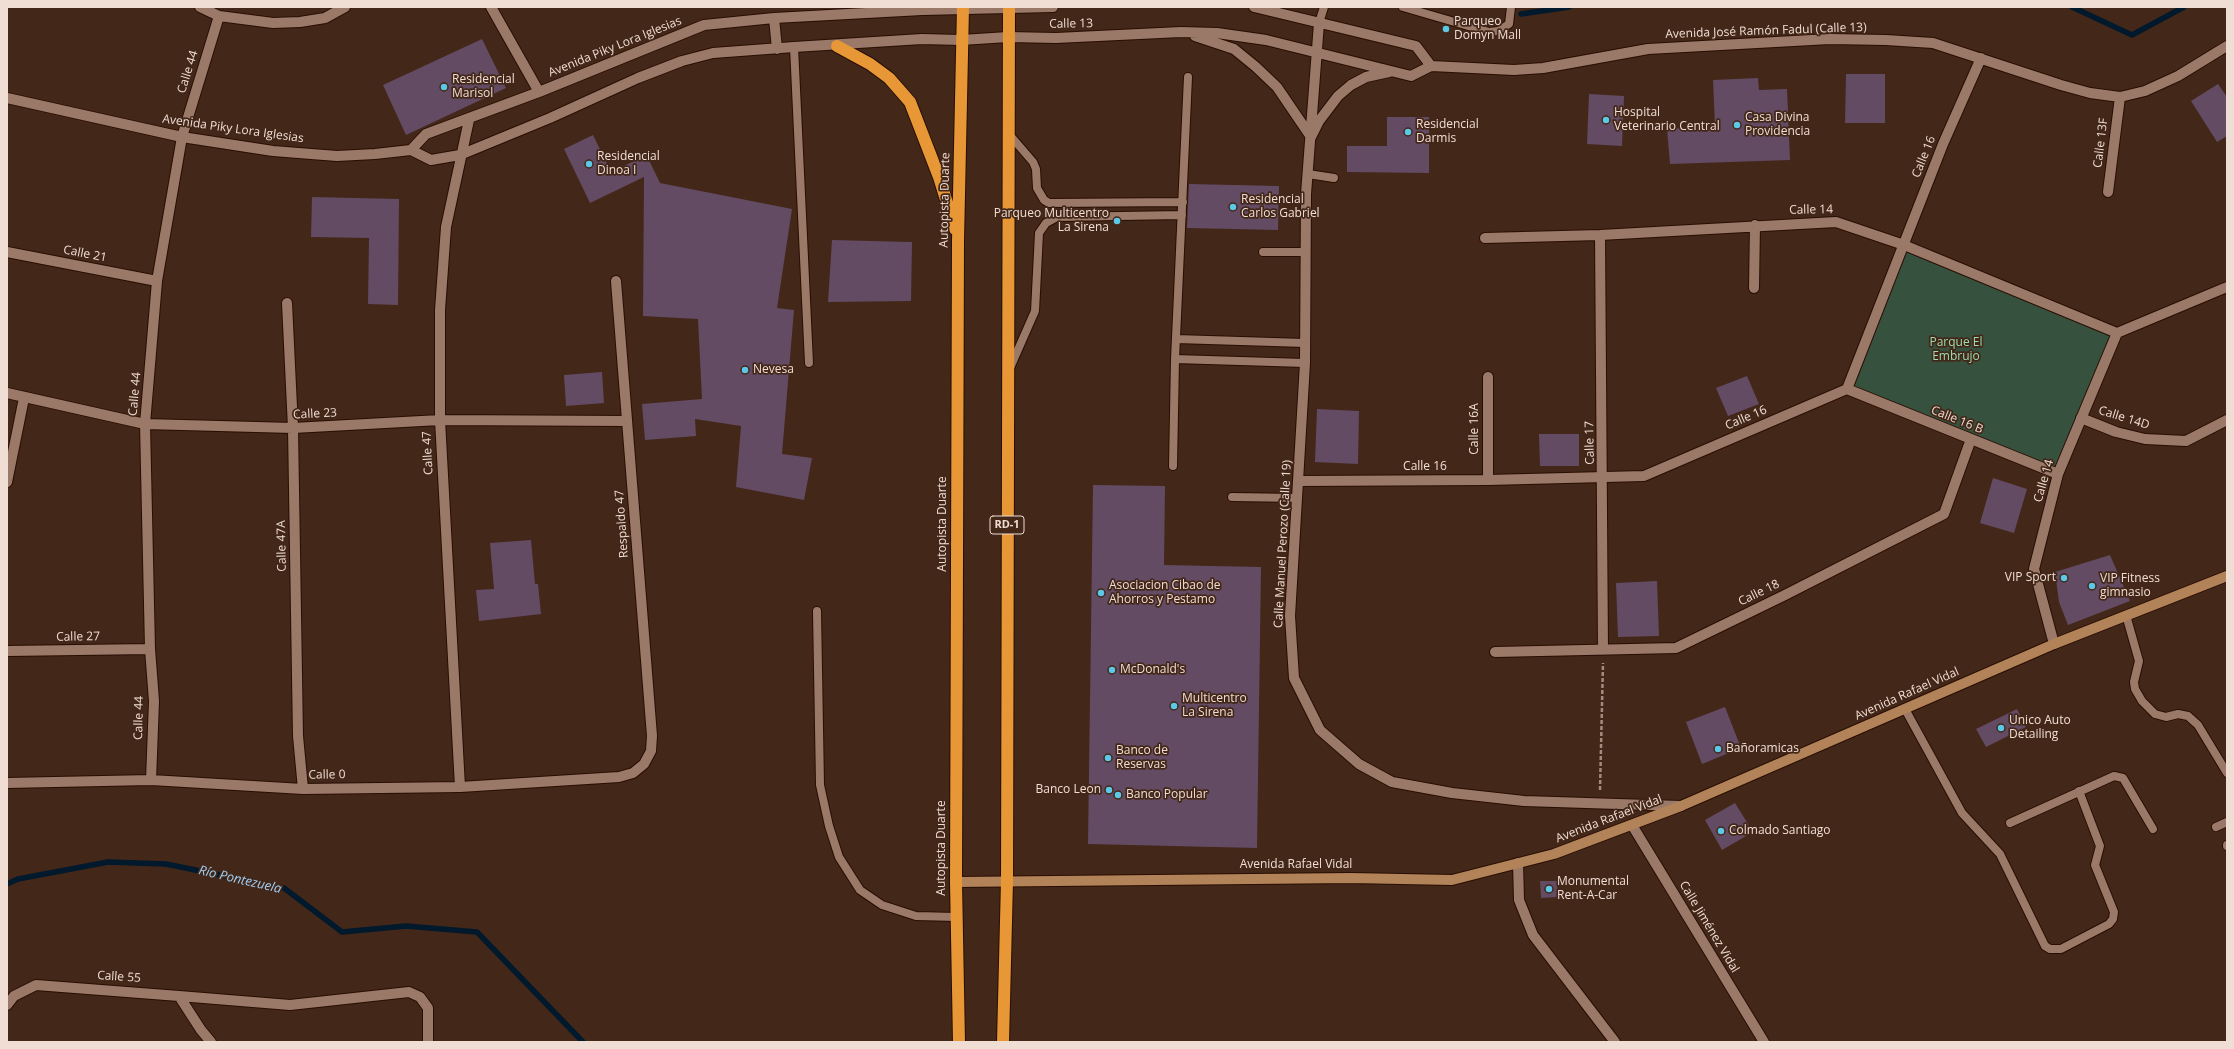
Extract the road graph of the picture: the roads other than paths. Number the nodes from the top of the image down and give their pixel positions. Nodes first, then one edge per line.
1 (200, 7) edge
2 (345, 7) edge
3 (491, 7) edge
4 (855, 7) edge
5 (1009, 7) edge
6 (1053, 7) edge
7 (1254, 7) edge
8 (1324, 7) edge
9 (1404, 7) edge
10 (1511, 7) edge
11 (963, 8) edge
12 (840, 14) junction
13 (219, 16) junction
14 (774, 18) junction
15 (1319, 23) junction
16 (1182, 32) junction
17 (1008, 37) junction
18 (961, 40) junction
19 (836, 46) junction
20 (2227, 46) edge
21 (794, 47) junction
22 (777, 48) junction
23 (1316, 53) junction
24 (1981, 58) junction
25 (1431, 66) junction
26 (1393, 71) junction
27 (1188, 77) dead end
28 (539, 92) junction
29 (2120, 97) junction
30 (7, 98) edge
31 (469, 120) junction
32 (1008, 133) junction
33 (182, 137) junction
34 (1311, 137) junction
35 (411, 150) junction
36 (460, 155) junction
37 (1308, 174) junction
38 (1334, 178) dead end
39 (2108, 192) dead end
40 (1182, 202) junction
41 (1182, 215) junction
42 (1755, 225) junction
43 (1600, 235) junction
44 (1485, 238) dead end
45 (958, 241) junction
46 (1904, 245) junction
47 (7, 252) edge
48 (1263, 252) dead end
49 (1305, 252) junction
50 (616, 280) dead end
51 (157, 281) junction
52 (2227, 287) edge
53 (1754, 288) dead end
54 (287, 303) dead end
55 (2117, 333) junction
56 (1176, 339) junction
57 (1305, 343) junction
58 (1175, 359) junction
59 (809, 363) dead end
60 (1306, 363) junction
61 (1008, 373) junction
62 (1488, 378) dead end
63 (1847, 389) junction
64 (7, 393) edge
65 (24, 398) junction
66 (2081, 418) junction
67 (440, 420) junction
68 (2227, 420) edge
69 (628, 421) junction
70 (145, 424) junction
71 (293, 428) junction
72 (1971, 440) junction
73 (1173, 466) dead end
74 (2058, 474) junction
75 (1603, 476) junction
76 (1299, 480) junction
77 (1488, 480) junction
78 (7, 482) edge
79 (1232, 497) dead end
80 (1298, 498) junction
81 (2227, 576) edge
82 (817, 612) dead end
83 (2126, 616) junction
84 (2054, 644) junction
85 (150, 649) junction
86 (1603, 650) junction
87 (7, 651) edge
88 (1495, 652) dead end
89 (1905, 709) junction
90 (644, 764) joint
91 (2227, 773) edge
92 (151, 780) junction
93 (7, 783) edge
94 (460, 787) junction
95 (303, 788) junction
96 (2079, 791) junction
97 (1680, 806) junction
98 (2227, 822) edge
99 (2010, 823) dead end
100 (1632, 824) junction
101 (2216, 827) dead end
102 (2153, 829) dead end
103 (1518, 863) junction
104 (1007, 881) junction
105 (956, 882) junction
106 (956, 917) junction
107 (179, 996) junction
108 (7, 1005) edge
109 (211, 1042) edge
110 (428, 1042) edge
111 (958, 1042) edge
112 (1003, 1042) edge
113 (1615, 1042) edge
114 (1764, 1042) edge

1 - 13 street
2 - 13 street
3 - 28 street
4 - 12 street
5 - 6 street
5 - 11 street
5 - 17 highway, RD-1
7 - 15 street
8 - 15 lane
9 - 10 lane
11 - 12 street, Avenida Piky Lora Iglesias
11 - 18 highway, Autopista Duarte
12 - 14 street, Avenida Piky Lora Iglesias
13 - 33 street, Calle 44
14 - 22 street
14 - 28 street, Avenida Piky Lora Iglesias
15 - 23 street, Calle Manuel Perozo (Calle 19)
15 - 25 street
16 - 17 street, Calle 13
16 - 23 street, Avenida José Ramón Fadul (Calle 13)
16 - 34 street
17 - 18 street, Calle 13
17 - 32 highway, RD-1
18 - 19 street
18 - 45 highway, Autopista Duarte
19 - 21 street
19 - 45 highway
20 - 29 street, Avenida José Ramón Fadul (Calle 13)
21 - 22 street
21 - 59 lane
22 - 36 street
23 - 26 street, Avenida José Ramón Fadul (Calle 13)
23 - 34 street, Calle Manuel Perozo (Calle 19)
24 - 25 street, Avenida José Ramón Fadul (Calle 13)
24 - 29 street, Avenida José Ramón Fadul (Calle 13)
24 - 46 street, Calle 16
25 - 26 street, Avenida José Ramón Fadul (Calle 13)
26 - 34 street
27 - 40 lane
28 - 31 street, Avenida Piky Lora Iglesias
29 - 39 street, Calle 13F
30 - 33 street, Avenida Piky Lora Iglesias
31 - 35 street, Avenida Piky Lora Iglesias
31 - 36 street, Calle 47
32 - 40 lane
32 - 61 highway, RD-1
33 - 35 street, Avenida Piky Lora Iglesias
33 - 51 street, Calle 44
34 - 37 street, Calle Manuel Perozo (Calle 19)
35 - 36 street
36 - 67 street, Calle 47
37 - 38 lane
37 - 49 street, Calle Manuel Perozo (Calle 19)
40 - 41 lane
41 - 56 lane
41 - 61 lane
42 - 43 street, Calle 14
42 - 46 street, Calle 14
42 - 53 street
43 - 44 street, Calle 14
43 - 75 street, Calle 17
45 - 105 highway, Autopista Duarte
46 - 55 street, Calle 14
46 - 63 street, Calle 16
47 - 51 street, Calle 21
48 - 49 lane
49 - 57 street, Calle Manuel Perozo (Calle 19)
50 - 69 street, Respaldo 47
51 - 70 street, Calle 44
52 - 55 street
54 - 71 street, Calle 47A
55 - 66 street, Calle 14
56 - 57 lane
56 - 58 lane
57 - 60 street, Calle Manuel Perozo (Calle 19)
58 - 60 lane
58 - 73 lane
60 - 76 street, Calle Manuel Perozo (Calle 19)
61 - 104 highway, RD-1
62 - 77 street, Calle 16A
63 - 72 street, Calle 16 B
63 - 75 street, Calle 16
64 - 65 street, Calle 23
65 - 70 street, Calle 23
65 - 78 street
66 - 68 street, Calle 14D
66 - 74 street, Calle 14
67 - 69 street, Calle 23
67 - 71 street, Calle 23
67 - 94 street, Calle 47
69 - 90 street, Respaldo 47
70 - 71 street, Calle 23
70 - 85 street, Calle 44
71 - 95 street, Calle 47A
72 - 74 street, Calle 16 B
72 - 86 street, Calle 18
74 - 84 street, Calle 14
75 - 77 street, Calle 16
75 - 86 street, Calle 17
76 - 77 street, Calle 16
76 - 80 street, Calle Manuel Perozo (Calle 19)
79 - 80 lane
80 - 97 street, Calle Manuel Perozo (Calle 19)
81 - 83 main road, Avenida Rafael Vidal
82 - 106 lane
83 - 84 main road, Avenida Rafael Vidal
83 - 91 lane
84 - 89 main road, Avenida Rafael Vidal
85 - 87 street, Calle 27
85 - 92 street, Calle 44
86 - 88 street, Calle 18
89 - 96 lane
89 - 97 main road, Avenida Rafael Vidal
90 - 94 street, Calle 0
92 - 93 street, Calle 0
92 - 95 street, Calle 0
94 - 95 street, Calle 0
96 - 99 lane
96 - 102 lane
97 - 100 main road, Avenida Rafael Vidal
98 - 101 lane
100 - 103 main road, Avenida Rafael Vidal
100 - 114 street, Calle Jiménez Vidal
103 - 104 main road, Avenida Rafael Vidal
103 - 113 street
104 - 105 main road, Avenida Rafael Vidal
104 - 112 highway, RD-1
105 - 106 highway, Autopista Duarte
106 - 111 highway, Autopista Duarte
107 - 108 street, Calle 55
107 - 109 street
107 - 110 street, Calle 55

